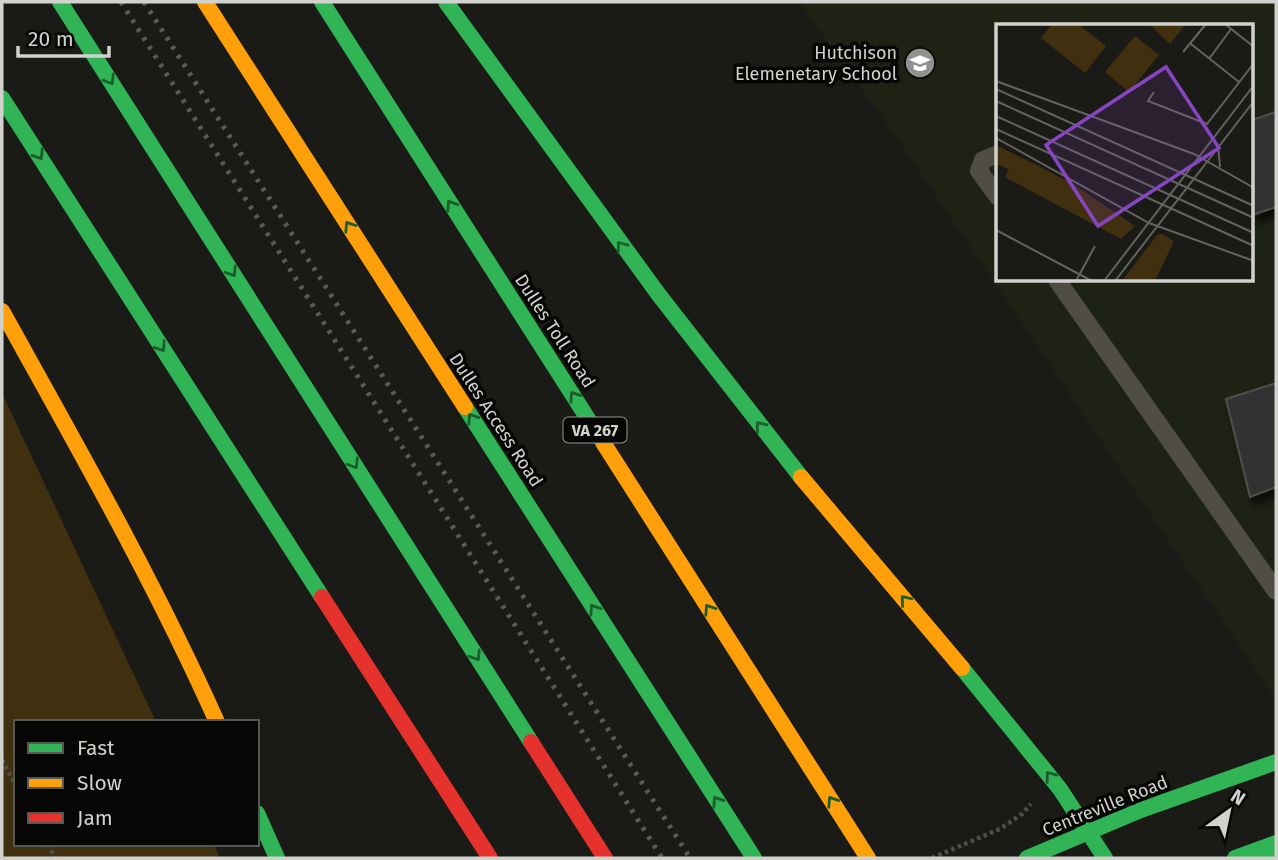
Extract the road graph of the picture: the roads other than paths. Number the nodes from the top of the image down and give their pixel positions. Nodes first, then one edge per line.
1 (60, 2) edge
2 (205, 2) edge
3 (322, 2) edge
4 (446, 2) edge
5 (2, 98) edge
6 (996, 155) edge
7 (996, 194) edge
8 (1058, 282) edge
9 (2, 312) edge
10 (1276, 591) edge
11 (216, 720) edge
12 (1276, 762) edge
13 (259, 818) edge
14 (1089, 832) junction
15 (1276, 843) edge
16 (1276, 849) edge
17 (277, 858) edge
18 (489, 858) edge
19 (606, 858) edge
20 (754, 858) edge
21 (868, 858) edge
22 (1027, 858) edge
23 (1105, 858) edge
24 (1235, 858) edge
25 (1268, 858) edge

1 -> 19 main road
20 -> 2 main road, Dulles Access Road
21 -> 3 main road, Dulles Toll Road / VA 267
14 -> 4 main road
5 -> 18 main road
6 - 7 lane
8 - 10 lane
9 - 11 main road
12 - 14 main road, Centreville Road
13 - 17 main road
14 - 22 main road, Centreville Road
14 - 23 main road
15 - 24 main road
16 - 25 main road

